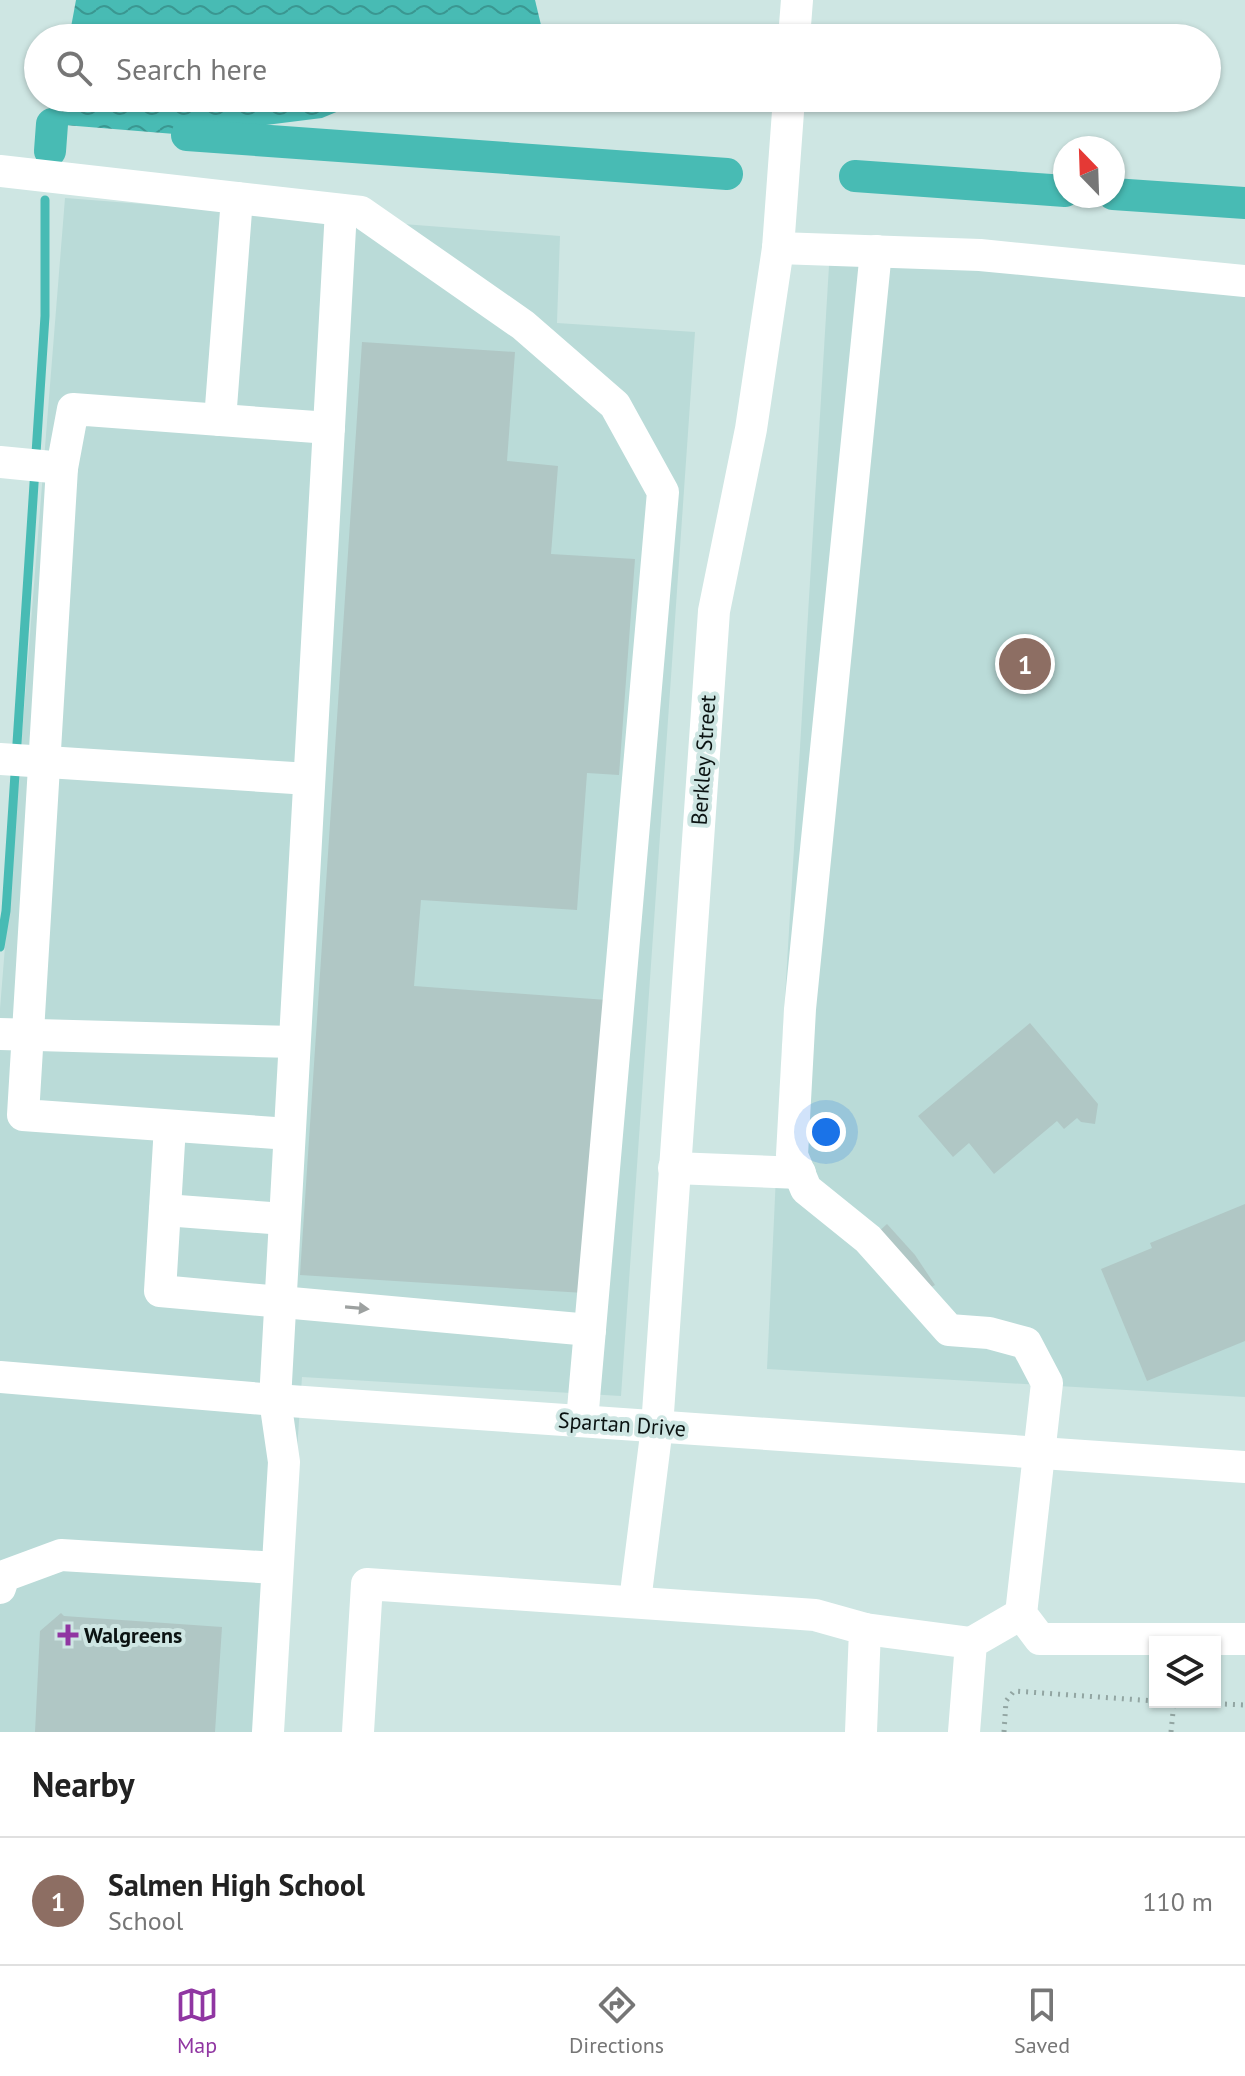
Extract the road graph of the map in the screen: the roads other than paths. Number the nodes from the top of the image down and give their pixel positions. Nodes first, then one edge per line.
1 (797, 0) edge
2 (795, 24) edge
3 (788, 112) edge
4 (0, 171) edge
5 (237, 198) junction
6 (341, 210) junction
7 (778, 248) junction
8 (876, 251) junction
9 (1245, 281) edge
10 (220, 420) junction
11 (329, 428) junction
12 (0, 462) edge
13 (62, 468) junction
14 (0, 759) edge
15 (42, 762) junction
16 (309, 779) junction
17 (14, 1035) edge
18 (294, 1042) junction
19 (170, 1126) junction
20 (289, 1134) junction
21 (674, 1168) junction
22 (800, 1173) junction
23 (165, 1210) junction
24 (284, 1219) junction
25 (280, 1301) junction
26 (590, 1330) junction
27 (0, 1377) edge
28 (275, 1400) junction
29 (582, 1421) junction
30 (657, 1427) junction
31 (1040, 1452) junction
32 (1245, 1467) edge
33 (277, 1568) junction
34 (0, 1588) edge
35 (635, 1601) junction
36 (1021, 1614) junction
37 (865, 1629) junction
38 (1245, 1639) edge
39 (971, 1643) junction
40 (268, 1732) edge
41 (358, 1732) edge
42 (861, 1732) edge
43 (964, 1732) edge

1 - 2 street
3 - 7 street, Berkley Street
4 - 5 street
5 - 6 street
5 - 10 street
6 - 11 street
6 - 26 street
7 - 8 street
7 - 21 street, Berkley Street
8 - 9 street
8 - 22 street
10 - 11 street
10 - 13 street
11 - 16 street
12 - 13 street
13 - 15 street
14 - 15 street
15 - 16 street
15 - 17 street
16 - 18 street
17 - 18 street
17 - 19 street
18 - 20 street
19 - 20 street
19 - 23 street
20 - 24 street
21 - 22 street
21 - 30 street, Berkley Street
22 - 31 street
23 - 24 street
23 - 25 street
24 - 25 street
25 -> 26 street
25 - 28 street
26 - 29 street
27 - 28 street, Spartan Drive
28 - 29 street, Spartan Drive
28 - 33 street
29 - 30 street, Spartan Drive
30 - 31 street, Spartan Drive
30 - 35 street, Berkley Street
31 - 32 street, Spartan Drive
31 - 36 street
33 - 34 street
33 - 40 street
35 - 37 street
35 - 41 street
36 - 38 street
36 - 39 street
37 - 39 street
37 - 42 street
39 - 43 street

